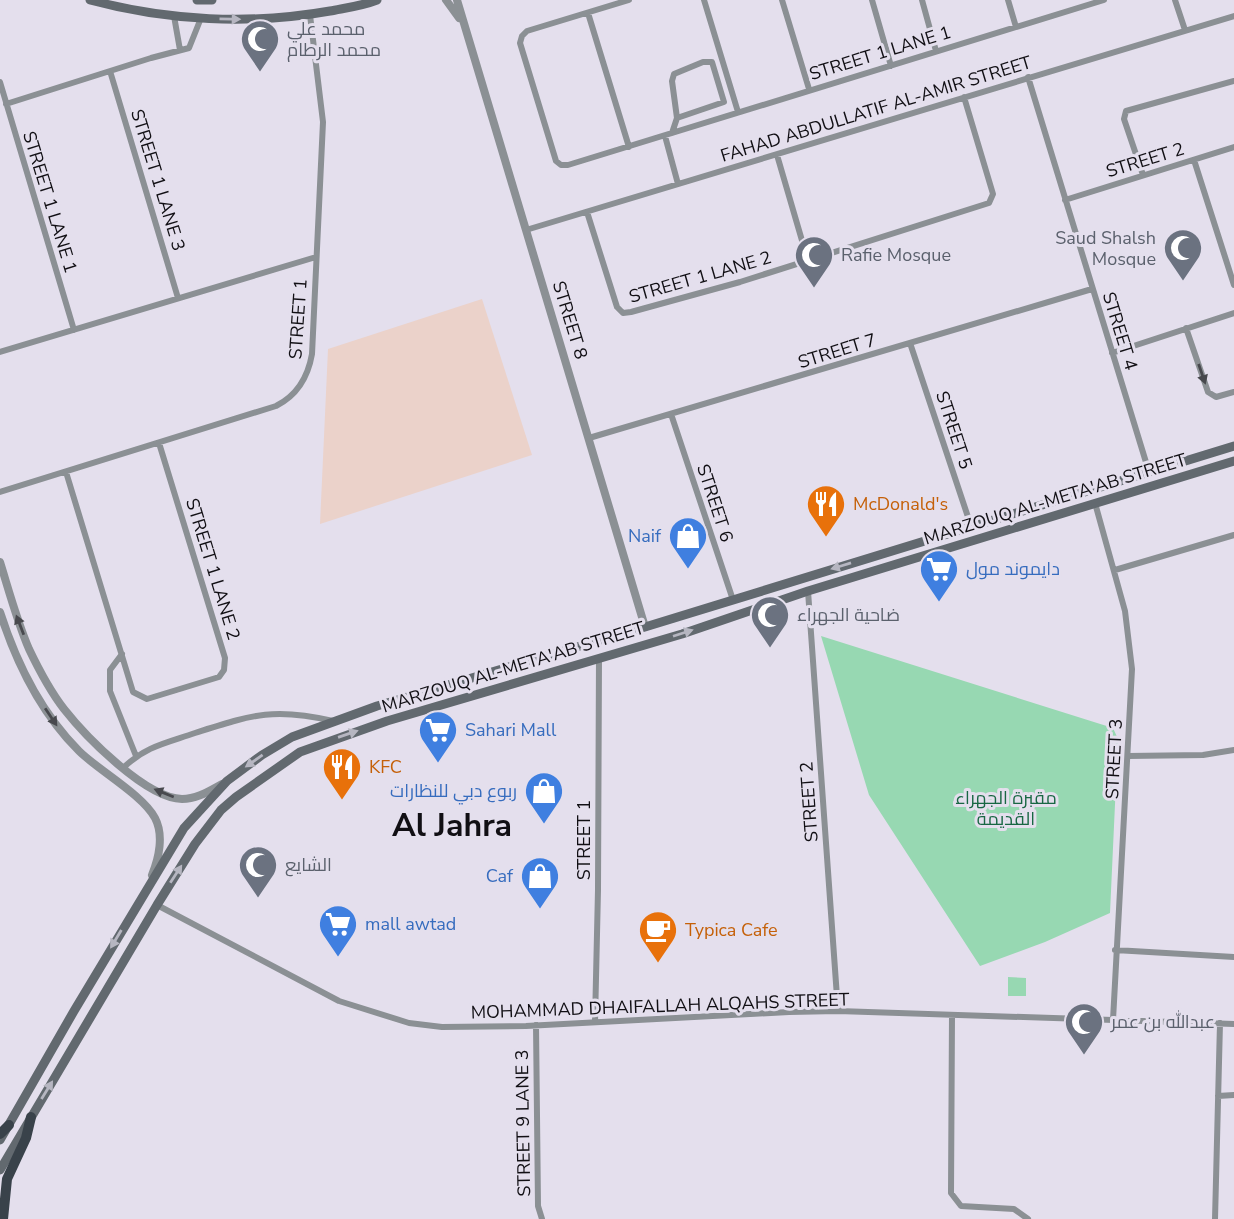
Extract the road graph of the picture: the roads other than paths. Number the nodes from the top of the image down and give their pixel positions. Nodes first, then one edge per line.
1 (90, 0) edge
2 (197, 0) edge
3 (212, 0) edge
4 (377, 0) edge
5 (446, 0) edge
6 (457, 0) edge
7 (629, 0) edge
8 (704, 0) edge
9 (782, 0) edge
10 (872, 0) edge
11 (922, 0) edge
12 (1008, 0) edge
13 (1104, 0) edge
14 (1175, 0) edge
15 (1086, 3) edge
16 (588, 13) junction
17 (310, 15) junction
18 (174, 16) junction
19 (1234, 16) edge
20 (201, 18) junction
21 (463, 23) junction
22 (1016, 27) junction
23 (1185, 30) junction
24 (180, 50) junction
25 (936, 51) junction
26 (891, 66) junction
27 (110, 71) junction
28 (1028, 77) junction
29 (1234, 81) edge
30 (0, 82) edge
31 (809, 89) junction
32 (964, 97) junction
33 (6, 104) junction
34 (738, 112) junction
35 (677, 118) junction
36 (668, 135) junction
37 (629, 147) junction
38 (1234, 147) edge
39 (777, 155) junction
40 (1194, 160) junction
41 (1143, 175) junction
42 (678, 184) junction
43 (1065, 200) junction
44 (587, 212) junction
45 (526, 230) junction
46 (316, 257) junction
47 (808, 261) junction
48 (1234, 285) edge
49 (1093, 289) junction
50 (178, 298) junction
51 (1234, 313) edge
52 (1186, 328) junction
53 (74, 330) junction
54 (911, 343) junction
55 (0, 352) edge
56 (1112, 353) junction
57 (1234, 392) edge
58 (671, 414) junction
59 (589, 438) junction
60 (159, 443) junction
61 (1234, 446) edge
62 (1194, 458) junction
63 (1234, 461) edge
64 (1170, 466) junction
65 (66, 472) junction
66 (1149, 472) junction
67 (1196, 473) junction
68 (1174, 480) junction
69 (0, 492) edge
70 (1096, 503) junction
71 (971, 526) junction
72 (1234, 534) edge
73 (897, 549) junction
74 (875, 555) junction
75 (0, 562) edge
76 (900, 563) junction
77 (878, 569) junction
78 (1115, 570) junction
79 (807, 591) junction
80 (733, 600) junction
81 (0, 612) edge
82 (645, 627) junction
83 (122, 654) junction
84 (599, 658) junction
85 (333, 721) junction
86 (1234, 750) edge
87 (136, 756) junction
88 (1128, 756) junction
89 (123, 768) junction
90 (140, 780) junction
91 (227, 781) junction
92 (131, 793) junction
93 (146, 887) junction
94 (157, 905) junction
95 (1115, 950) junction
96 (1234, 957) edge
97 (838, 1012) junction
98 (952, 1015) junction
99 (1113, 1020) junction
100 (595, 1022) junction
101 (1220, 1023) junction
102 (1234, 1024) edge
103 (536, 1025) junction
104 (1234, 1095) edge
105 (1218, 1096) junction
106 (31, 1116) junction
107 (9, 1125) junction
108 (0, 1134) edge
109 (0, 1140) edge
110 (0, 1170) edge
111 (3, 1219) edge
112 (542, 1219) edge
113 (1028, 1219) edge
114 (1215, 1219) edge

1 - 18 main road
2 - 3 main road
4 - 17 main road
5 - 21 street, STREET 8
6 - 21 street, STREET 8
7 - 16 street, STREET 1 LANE 1
8 - 34 street
9 - 31 street
10 - 26 street
11 - 25 street
12 - 22 street
13 - 15 street, STREET 1 LANE 1
14 - 23 street
15 - 22 street, STREET 1 LANE 1
16 - 37 street
16 - 37 street, STREET 1 LANE 1
20 -> 17 main road
17 - 46 street, STREET 1
18 - 20 main road
18 - 24 street
19 - 23 street, FAHAD ABDULLATIF AL-AMIR STREET
20 - 24 street
21 - 45 street, STREET 8
22 - 25 street, STREET 1 LANE 1
23 - 28 street, FAHAD ABDULLATIF AL-AMIR STREET
24 - 27 street
25 - 26 street, STREET 1 LANE 1
26 - 31 street, STREET 1 LANE 1
27 - 33 street
27 - 50 street, STREET 1 LANE 3
28 - 32 street, FAHAD ABDULLATIF AL-AMIR STREET
28 - 43 street, STREET 4
29 - 41 street
30 - 33 street, STREET 1 LANE 1
31 - 34 street, STREET 1 LANE 1
32 - 39 street, FAHAD ABDULLATIF AL-AMIR STREET
32 - 47 street, STREET 1 LANE 2
33 - 53 street, STREET 1 LANE 1
34 - 36 street, STREET 1 LANE 1
35 - 35 street
35 - 36 street
36 - 37 street, STREET 1 LANE 1
36 - 42 street
38 - 40 street, STREET 2
39 - 42 street, FAHAD ABDULLATIF AL-AMIR STREET
39 - 47 street
40 - 41 street, STREET 2
40 - 48 street
41 - 43 street, STREET 2
42 - 44 street, FAHAD ABDULLATIF AL-AMIR STREET
43 - 49 street, STREET 4
44 - 45 street, FAHAD ABDULLATIF AL-AMIR STREET
44 - 47 street, STREET 1 LANE 2
45 - 59 street, STREET 8
46 - 50 street
46 - 60 street, STREET 1
49 - 54 street, STREET 7
49 - 56 street, STREET 4
50 - 53 street
51 - 52 street
52 - 56 street
52 -> 57 street
53 - 55 street
54 - 58 street, STREET 7
54 - 71 street, STREET 5
56 - 66 street, STREET 4
58 - 59 street, STREET 7
58 - 80 street, STREET 6
59 - 82 street, STREET 8
60 - 65 street, STREET 1
60 - 83 street, STREET 1 LANE 2
61 - 62 main road, MARZOUQ AL-META'AB STREET
62 - 64 main road, MARZOUQ AL-META'AB STREET
62 - 67 main road
63 - 67 main road, MARZOUQ AL-META'AB STREET
64 - 66 main road, MARZOUQ AL-META'AB STREET
64 - 68 main road
65 - 69 street, STREET 1
65 - 83 street, STREET 1 LANE 2
66 - 71 main road, MARZOUQ AL-META'AB STREET
67 - 68 main road, MARZOUQ AL-META'AB STREET
68 - 70 main road, MARZOUQ AL-META'AB STREET
70 - 76 main road, MARZOUQ AL-META'AB STREET
70 - 78 street, STREET 3
71 - 73 main road, MARZOUQ AL-META'AB STREET
72 - 78 street
73 - 74 main road, MARZOUQ AL-META'AB STREET
73 - 76 main road
74 - 77 main road
74 -> 80 main road, MARZOUQ AL-META'AB STREET
89 -> 75 street
76 - 77 main road, MARZOUQ AL-META'AB STREET
77 - 79 main road, MARZOUQ AL-META'AB STREET
78 - 88 street, STREET 3
84 -> 79 main road, MARZOUQ AL-META'AB STREET
79 - 97 street, STREET 2
80 - 82 main road, MARZOUQ AL-META'AB STREET
81 -> 92 street
82 - 85 main road, MARZOUQ AL-META'AB STREET
83 - 87 street
94 -> 84 main road, MARZOUQ AL-META'AB STREET
84 - 100 street, STREET 1
85 - 87 street
85 -> 91 main road, MARZOUQ AL-META'AB STREET
86 - 88 street
87 - 89 street
88 - 95 street, STREET 3
89 - 90 street
91 -> 90 street
90 - 92 street
91 - 93 main road, MARZOUQ AL-META'AB STREET
92 - 93 street
93 -> 107 main road, MARZOUQ AL-META'AB STREET
94 - 103 street, MOHAMMAD DHAIFALLAH ALQAHS STREET
106 -> 94 main road, MARZOUQ AL-META'AB STREET
95 - 96 street
95 - 99 street, STREET 3
97 - 98 street, MOHAMMAD DHAIFALLAH ALQAHS STREET
97 - 100 street, MOHAMMAD DHAIFALLAH ALQAHS STREET
98 - 99 street, MOHAMMAD DHAIFALLAH ALQAHS STREET
98 - 113 street
99 - 101 street, MOHAMMAD DHAIFALLAH ALQAHS STREET
100 - 103 street, MOHAMMAD DHAIFALLAH ALQAHS STREET
101 - 102 street, MOHAMMAD DHAIFALLAH ALQAHS STREET
101 - 105 street
103 - 112 street, STREET 9 LANE 3
104 - 105 street
105 - 114 street
106 - 110 main road, MARZOUQ AL-META'AB STREET
106 - 111 highway
107 - 108 highway
107 - 109 main road, MARZOUQ AL-META'AB STREET

